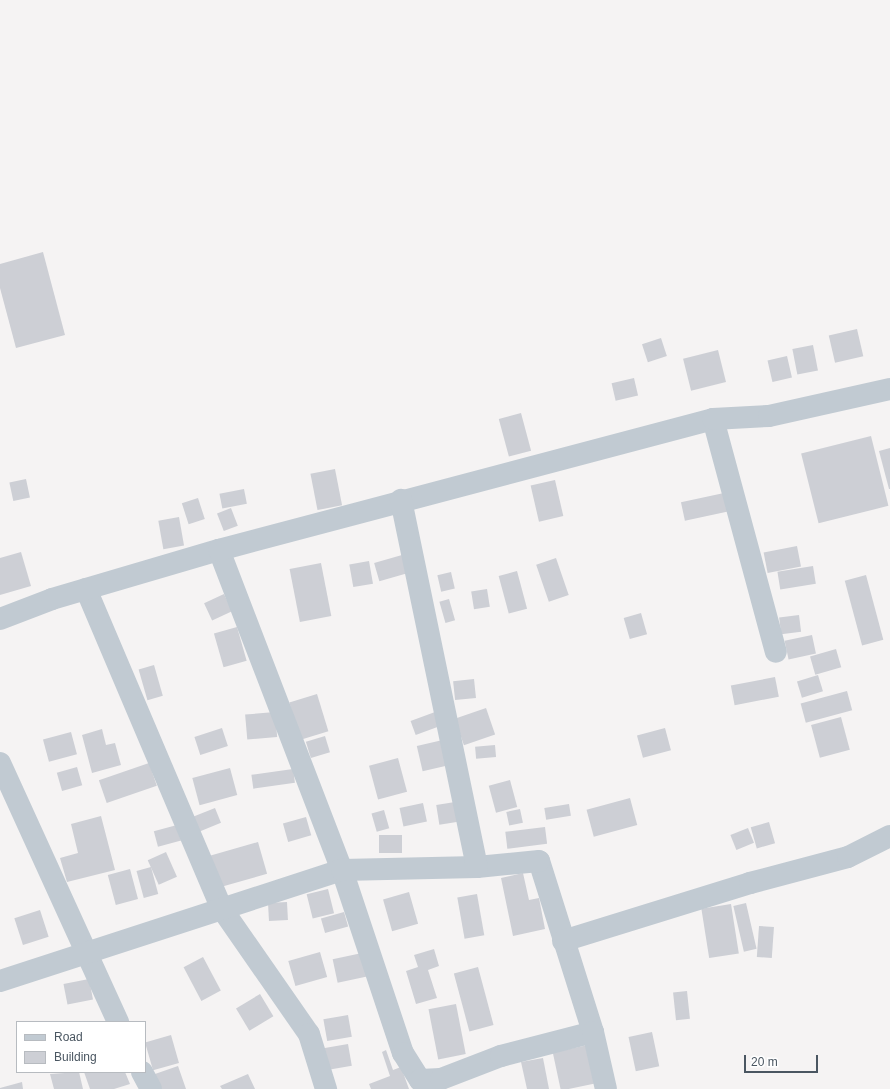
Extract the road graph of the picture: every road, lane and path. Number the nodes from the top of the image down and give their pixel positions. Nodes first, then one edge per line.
1 (890, 389) edge
2 (713, 419) junction
3 (401, 500) junction
4 (219, 550) junction
5 (86, 589) junction
6 (0, 619) edge
7 (776, 652) dead end
8 (0, 764) edge
9 (890, 836) edge
10 (477, 868) junction
11 (342, 870) junction
12 (222, 909) junction
13 (562, 941) junction
14 (85, 955) junction
15 (0, 981) edge
16 (118, 1021) edge
17 (593, 1032) junction
18 (143, 1073) edge
19 (151, 1089) edge
20 (326, 1089) edge
21 (606, 1089) edge

1 - 2 street
2 - 3 street
2 - 7 street
3 - 4 street
3 - 10 street
4 - 5 street
4 - 11 street
5 - 6 street
5 - 12 street
8 - 14 street
9 - 13 street
10 - 11 street
10 - 13 street
11 - 12 street
11 - 17 street
12 - 14 street
12 - 20 street
13 - 17 street
14 - 15 street
14 - 16 street
17 - 21 street
18 - 19 street

